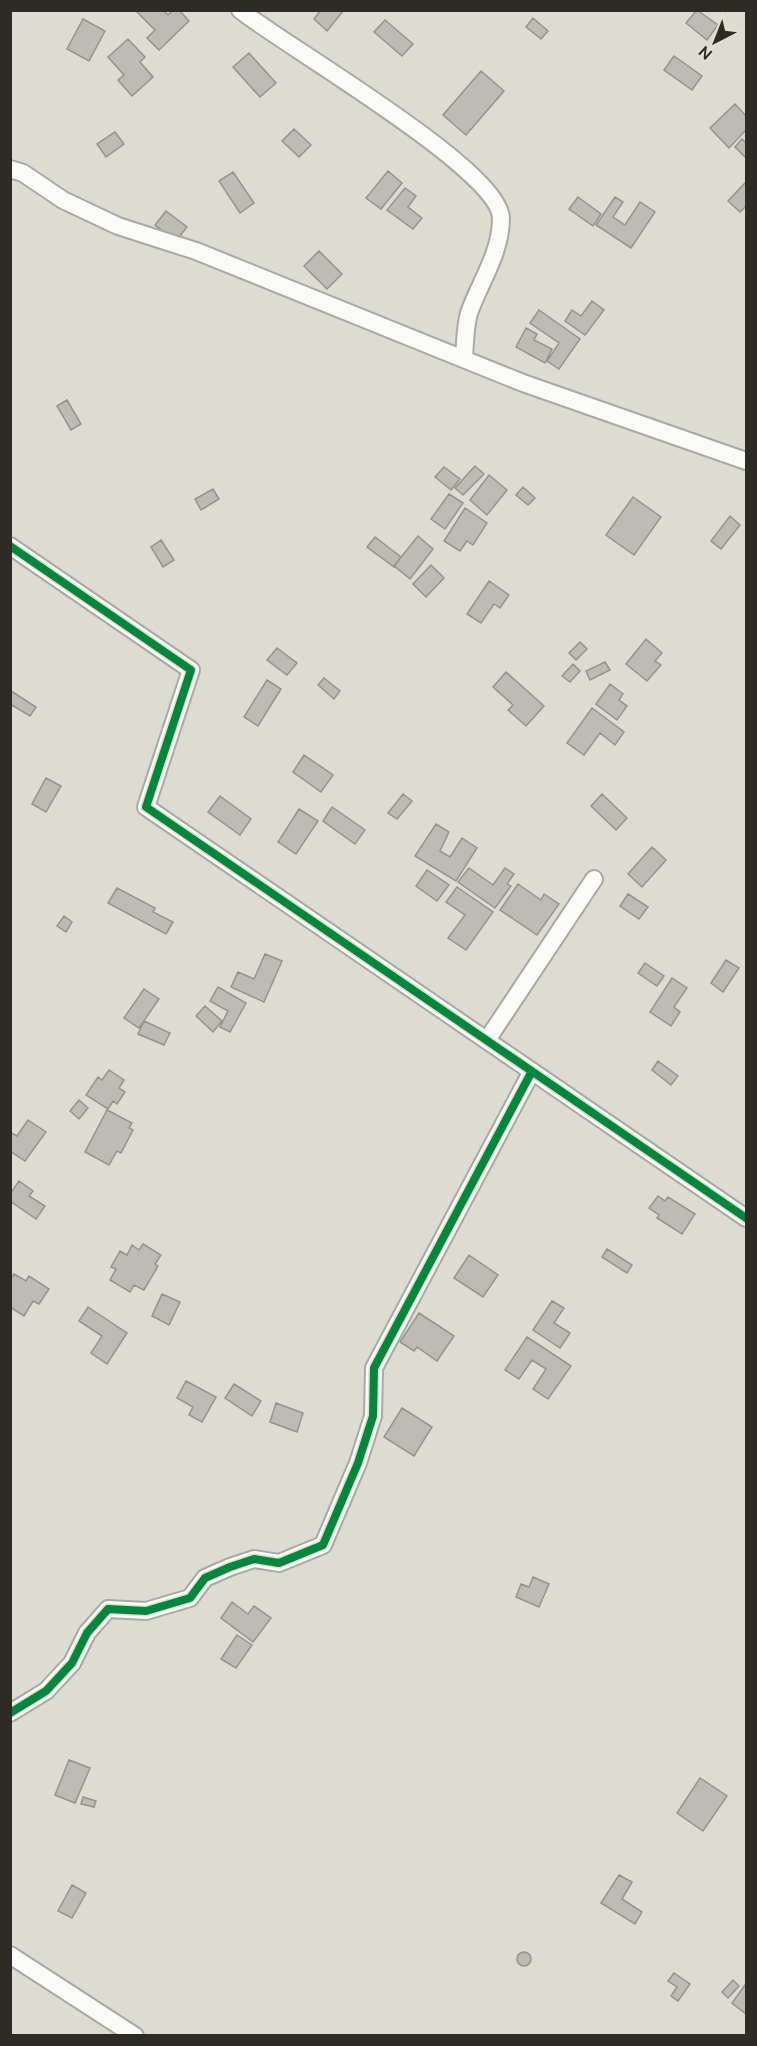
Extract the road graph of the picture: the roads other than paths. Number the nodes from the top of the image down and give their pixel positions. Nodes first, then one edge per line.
1 (240, 10) edge
2 (10, 169) edge
3 (464, 358) junction
4 (747, 461) edge
5 (10, 546) edge
6 (594, 879) dead end
7 (487, 1040) junction
8 (532, 1071) junction
9 (747, 1218) edge
10 (10, 1713) edge
11 (10, 1954) edge
12 (135, 2036) edge

1 - 3 street
2 - 3 street
3 - 4 street
5 - 7 street
6 - 7 street
7 - 8 street
8 - 9 street
8 - 10 street
11 - 12 street

